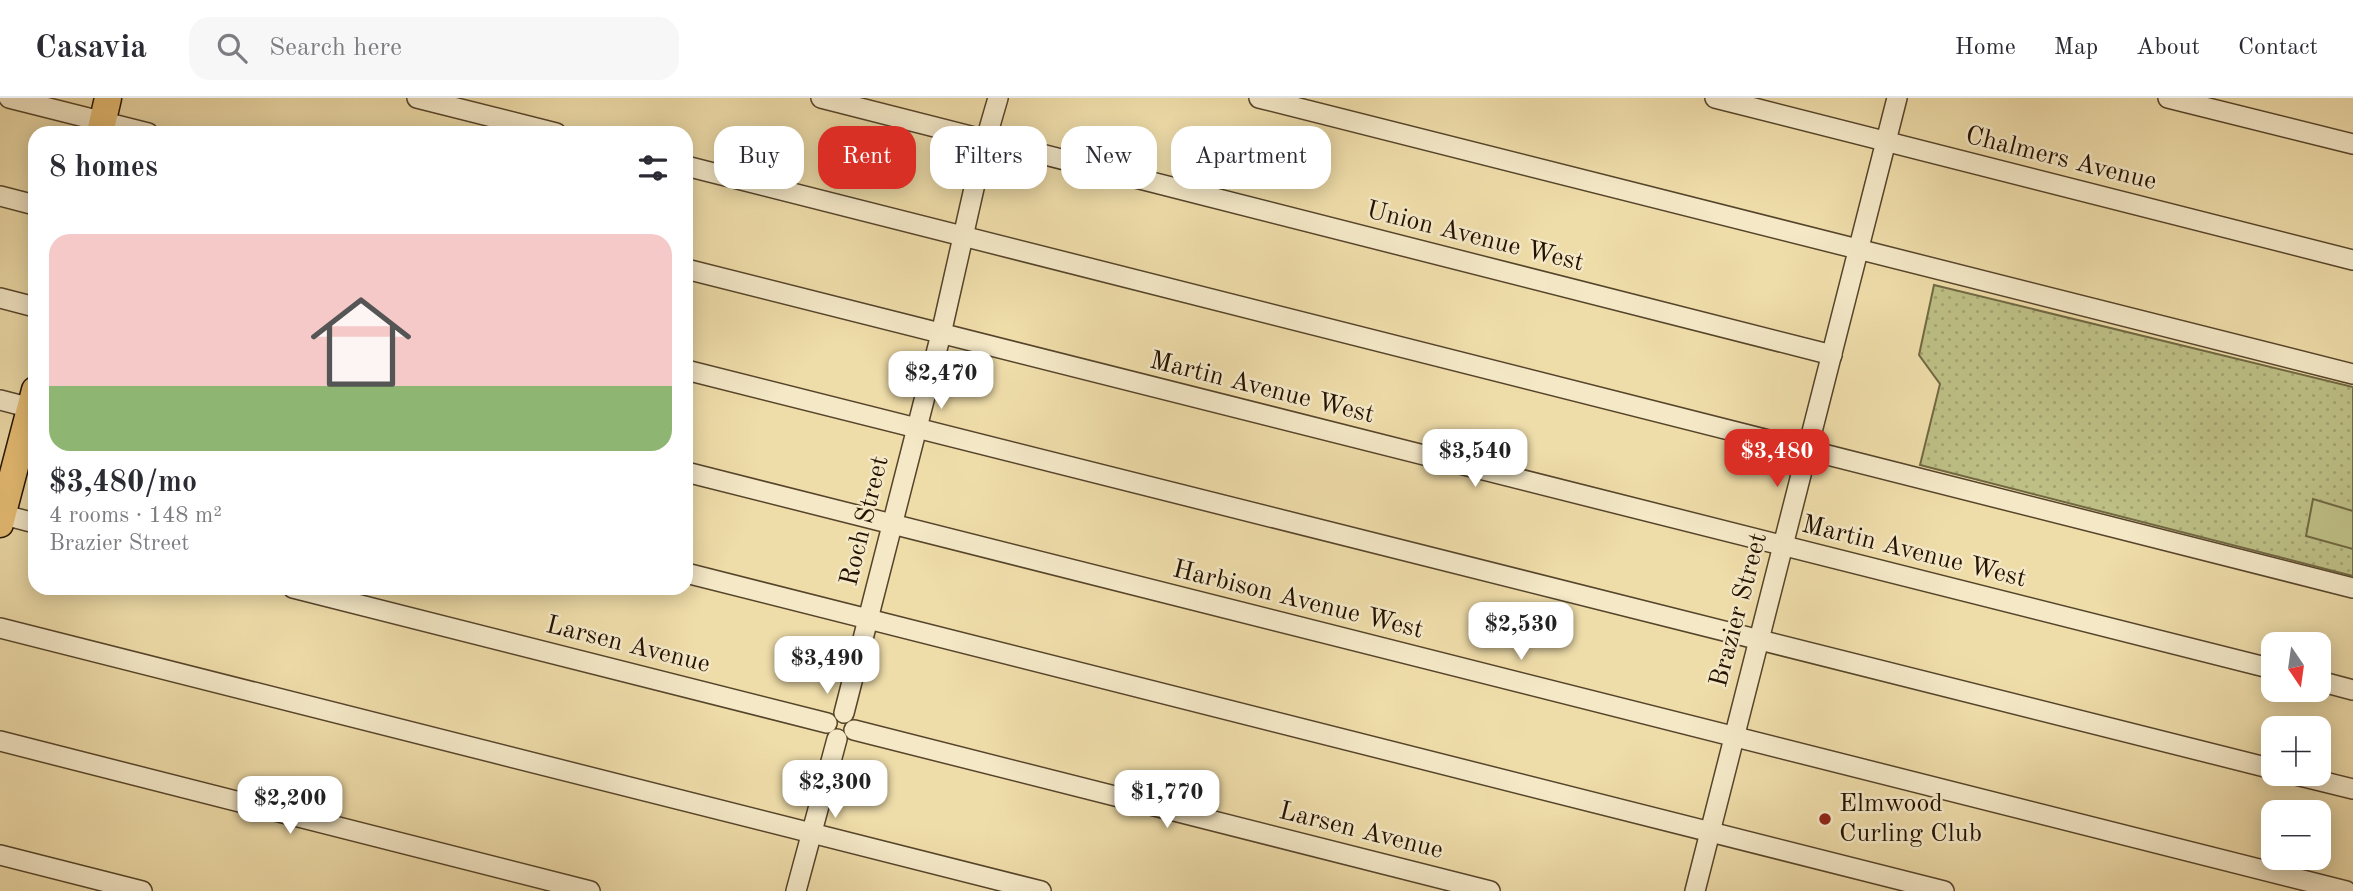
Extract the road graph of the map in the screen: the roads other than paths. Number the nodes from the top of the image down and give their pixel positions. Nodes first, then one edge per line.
1 (9, 98) edge
2 (417, 98) edge
3 (821, 98) edge
4 (998, 98) edge
5 (1259, 98) edge
6 (1714, 98) edge
7 (1897, 98) edge
8 (2168, 98) edge
9 (104, 117) edge
10 (129, 126) edge
11 (528, 126) edge
12 (931, 126) edge
13 (990, 126) edge
14 (1886, 141) junction
15 (2353, 144) edge
16 (1047, 156) edge
17 (693, 168) edge
18 (974, 189) edge
19 (0, 196) edge
20 (28, 203) edge
21 (963, 236) junction
22 (1857, 249) junction
23 (2353, 260) edge
24 (693, 271) edge
25 (0, 298) edge
26 (28, 305) edge
27 (941, 334) junction
28 (1832, 355) junction
29 (693, 372) edge
30 (2353, 374) edge
31 (0, 400) edge
32 (28, 402) edge
33 (28, 420) edge
34 (916, 429) junction
35 (1807, 449) junction
36 (693, 473) edge
37 (1, 518) edge
38 (28, 522) edge
39 (891, 524) junction
40 (1783, 546) junction
41 (693, 575) edge
42 (2353, 588) edge
43 (321, 595) edge
44 (867, 619) junction
45 (0, 628) edge
46 (1759, 639) junction
47 (2261, 667) edge
48 (2331, 684) edge
49 (2353, 690) edge
50 (840, 726) junction
51 (1733, 737) junction
52 (0, 741) edge
53 (2261, 766) edge
54 (2331, 784) edge
55 (2353, 789) edge
56 (811, 833) junction
57 (1711, 833) junction
58 (0, 855) edge
59 (142, 891) edge
60 (590, 891) edge
61 (796, 891) edge
62 (1041, 891) edge
63 (1490, 891) edge
64 (1695, 891) edge
65 (1944, 891) edge
66 (2346, 891) edge

1 - 9 street
2 - 11 street
3 - 12 street, Union Avenue West
4 - 13 street, Roch Street
5 - 22 street
6 - 14 street, Chalmers Avenue
7 - 14 street, Brazier Street
8 - 15 street
9 - 10 street
14 - 22 street, Brazier Street
14 - 23 street, Chalmers Avenue
16 - 28 street, Union Avenue West
17 - 21 street
18 - 21 street, Roch Street
19 - 20 street
21 - 27 street, Roch Street
21 - 35 street
22 - 28 street, Brazier Street
22 - 30 street
24 - 27 street, Martin Avenue West
25 - 26 street
27 - 34 street, Roch Street
27 - 40 street, Martin Avenue West
28 - 35 street, Brazier Street
29 - 34 street
31 - 32 street
33 - 37 main road
34 - 39 street, Roch Street
34 - 46 street
35 - 40 street, Brazier Street
35 - 42 street
36 - 39 street, Harbison Avenue West
37 - 38 street
39 - 44 street, Roch Street
39 - 51 street, Harbison Avenue West
40 - 46 street, Brazier Street
40 - 47 street, Martin Avenue West
41 - 44 street
43 - 50 street, Larsen Avenue
44 - 50 street, Roch Street
44 - 57 street
45 - 56 street
46 - 51 street, Brazier Street
46 - 53 street
48 - 49 street
50 - 56 street, Roch Street
50 - 63 street, Larsen Avenue
51 - 57 street, Brazier Street
51 - 66 street, Harbison Avenue West
52 - 60 street
54 - 55 street
56 - 61 street, Roch Street
56 - 62 street
57 - 64 street, Brazier Street
57 - 65 street
58 - 59 street

